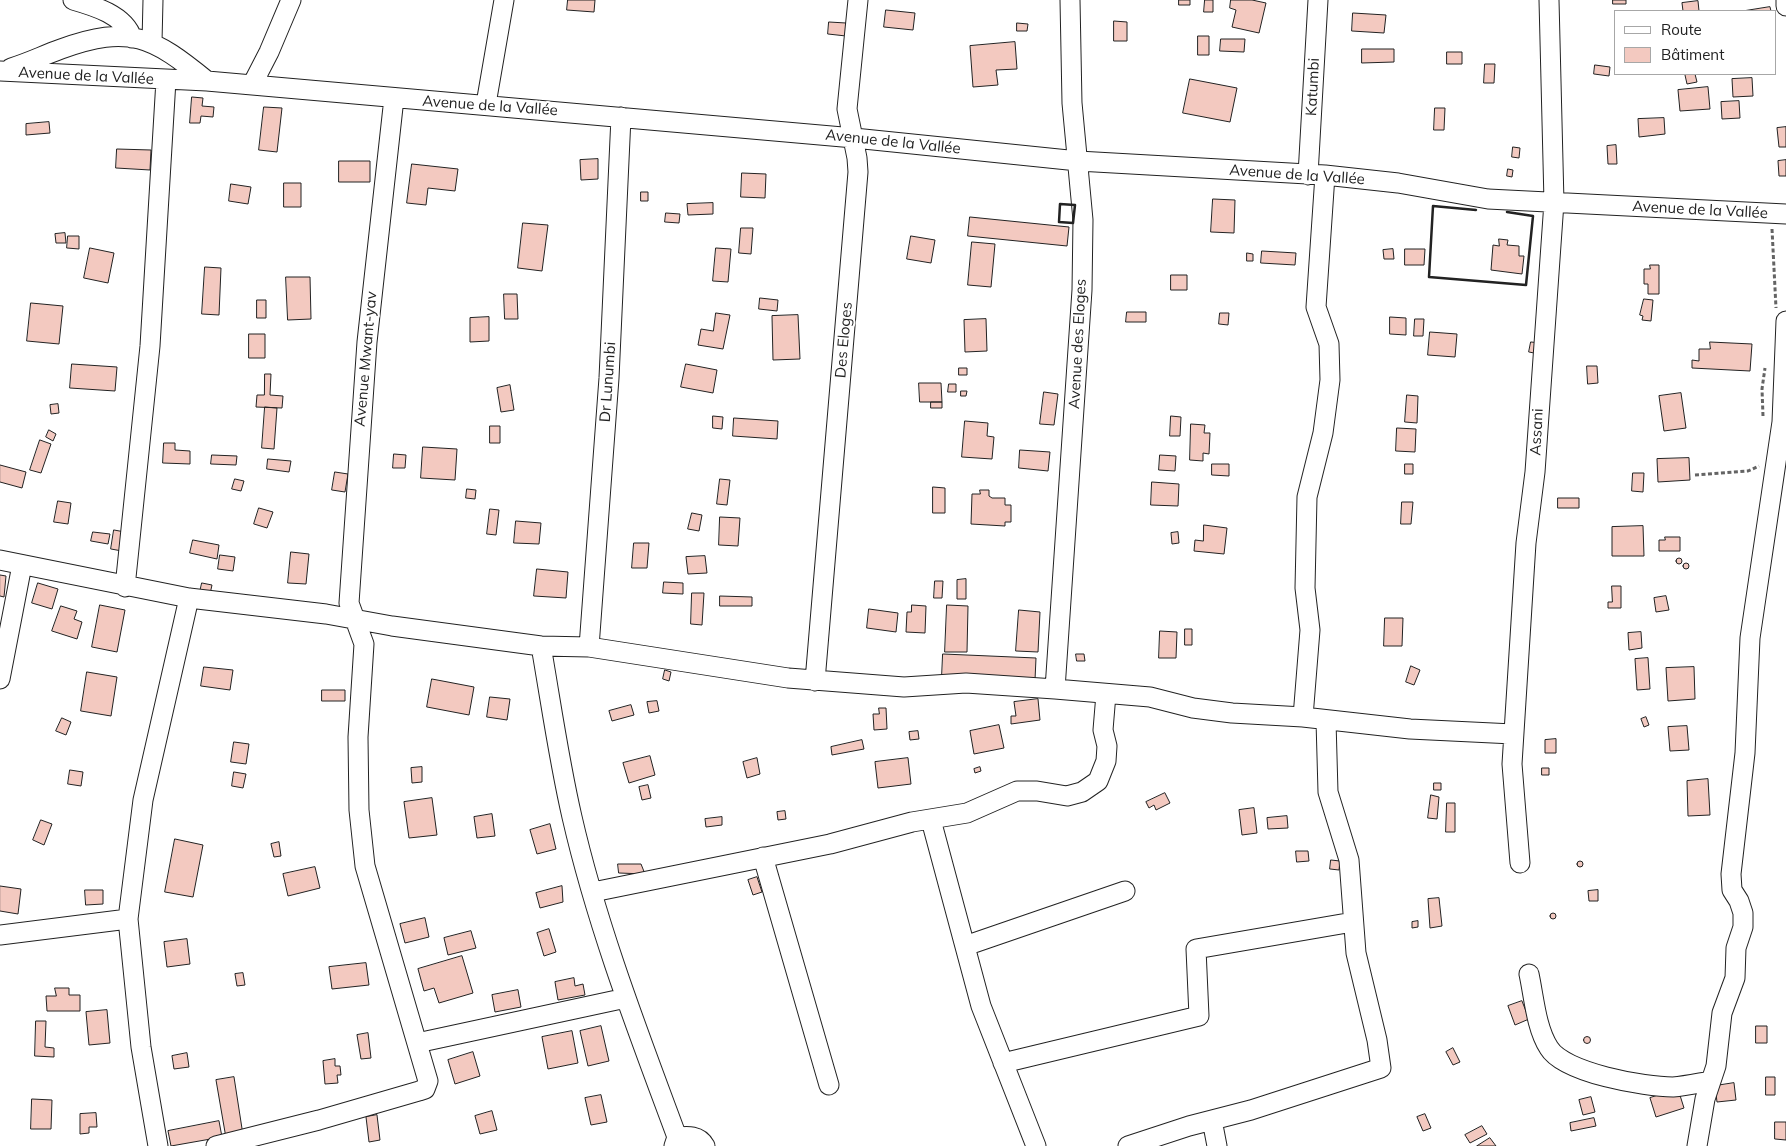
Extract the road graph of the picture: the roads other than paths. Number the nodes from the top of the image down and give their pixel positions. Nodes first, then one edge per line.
1 (73, 0) edge
2 (153, 0) edge
3 (291, 0) edge
4 (504, 0) edge
5 (858, 0) edge
6 (1070, 0) edge
7 (1318, 0) edge
8 (1549, 0) edge
9 (1786, 0) edge
10 (1786, 6) edge
11 (132, 38) junction
12 (152, 42) junction
13 (0, 71) edge
14 (166, 80) junction
15 (206, 81) junction
16 (252, 85) junction
17 (394, 98) junction
18 (486, 104) junction
19 (621, 116) junction
20 (854, 138) junction
21 (1078, 161) junction
22 (1316, 175) junction
23 (1554, 202) junction
24 (1779, 214) edge
25 (1785, 330) edge
26 (0, 560) edge
27 (22, 565) junction
28 (125, 587) junction
29 (189, 598) junction
30 (356, 619) junction
31 (541, 646) junction
32 (588, 647) junction
33 (0, 678) edge
34 (815, 681) junction
35 (1055, 689) junction
36 (1106, 694) junction
37 (1303, 717) junction
38 (1326, 722) junction
39 (1513, 734) junction
40 (932, 820) junction
41 (763, 857) junction
42 (1520, 863) dead end
43 (1125, 891) dead end
44 (593, 892) junction
45 (128, 919) junction
46 (1353, 922) junction
47 (0, 935) edge
48 (965, 946) junction
49 (1529, 974) dead end
50 (626, 998) junction
51 (417, 1043) junction
52 (1003, 1063) junction
53 (1711, 1082) junction
54 (828, 1085) dead end
55 (1212, 1120) junction
56 (675, 1141) edge
57 (158, 1146) edge
58 (216, 1146) edge
59 (705, 1146) edge
60 (1036, 1146) edge
61 (1128, 1146) edge
62 (1216, 1146) edge
63 (1697, 1146) edge

1 - 11 street
2 - 12 street
3 - 16 street
4 - 18 street
5 - 20 street, Des Eloges
6 - 21 street, Avenue des Eloges
7 - 22 street, Katumbi
8 - 23 street, Assani
9 - 10 street
11 - 12 street
11 - 13 street
12 - 15 street
13 - 14 street, Avenue de la Vallée
14 - 15 street, Avenue de la Vallée
14 - 28 street
15 - 16 street, Avenue de la Vallée
16 - 17 street, Avenue de la Vallée
17 - 18 street, Avenue de la Vallée
17 - 30 street, Avenue Mwant-yav
18 - 19 street, Avenue de la Vallée
19 - 20 street, Avenue de la Vallée
19 - 32 street, Dr Lunumbi
20 - 21 street, Avenue de la Vallée
20 - 34 street, Des Eloges
21 - 22 street, Avenue de la Vallée
21 - 35 street, Avenue des Eloges
22 - 23 street, Avenue de la Vallée
22 - 37 street, Katumbi
23 - 24 street, Avenue de la Vallée
23 - 39 street, Assani
25 - 53 street
26 - 27 street
27 - 28 street
27 - 33 street
28 - 29 street
29 - 30 street
29 - 45 street
30 - 31 street
30 - 51 street, Avenue Mwant-yav
31 - 32 street
31 - 44 street
32 - 34 street
34 - 35 street
35 - 36 street
36 - 37 street
36 - 40 street
37 - 38 street
38 - 39 street
38 - 46 street
39 - 42 street, Assani
40 - 41 street
40 - 48 street
41 - 44 street
41 - 54 street
43 - 48 street
44 - 50 street
45 - 47 street
45 - 57 street
46 - 52 street
46 - 55 street
48 - 52 street
49 - 53 street
50 - 51 street
50 - 56 street
51 - 58 street, Avenue Mwant-yav
52 - 60 street
53 - 63 street
55 - 61 street
55 - 62 street
56 - 59 street

